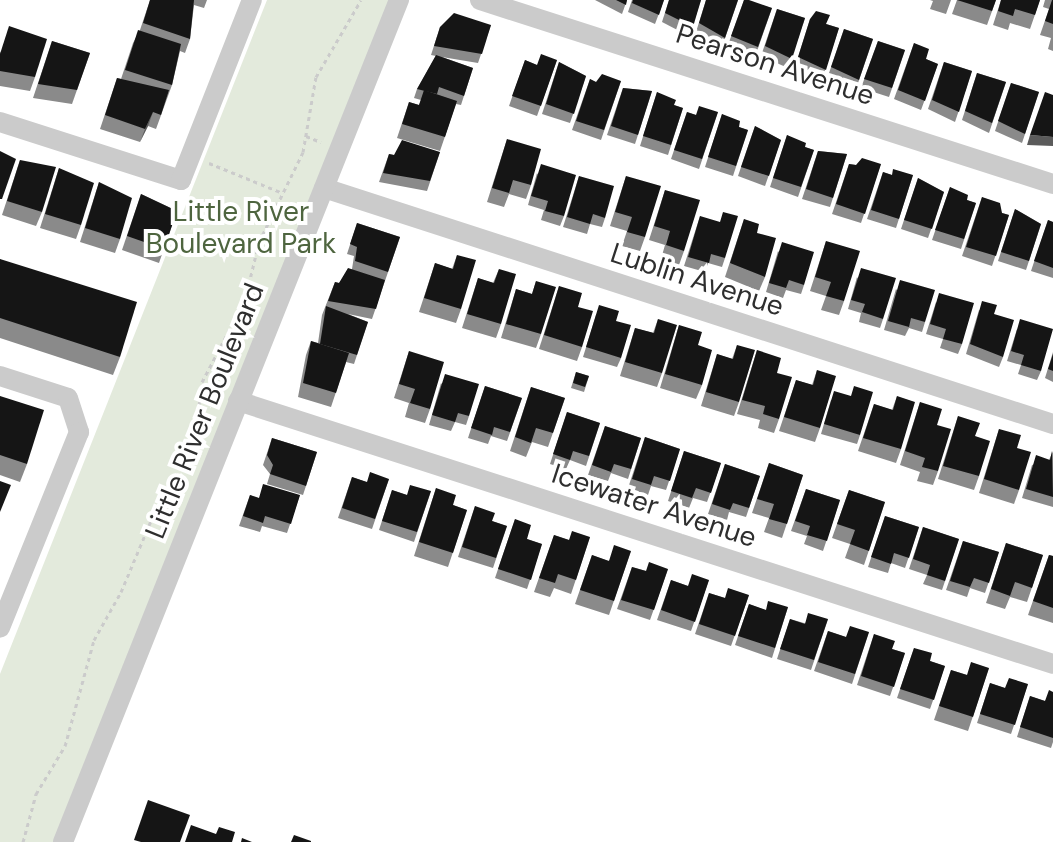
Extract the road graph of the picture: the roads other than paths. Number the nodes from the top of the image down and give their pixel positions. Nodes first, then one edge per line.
1 (252, 0) edge
2 (399, 0) edge
3 (480, 0) edge
4 (0, 122) edge
5 (1053, 184) edge
6 (324, 188) junction
7 (0, 376) edge
8 (238, 401) junction
9 (1053, 424) edge
10 (0, 628) edge
11 (1053, 664) edge
12 (63, 842) edge

1 - 4 street
2 - 6 street, Little River Boulevard
3 - 5 street, Pearson Avenue
6 - 8 street, Little River Boulevard
6 - 9 street, Lublin Avenue
7 - 10 street
8 - 11 street, Icewater Avenue
8 - 12 street, Little River Boulevard

